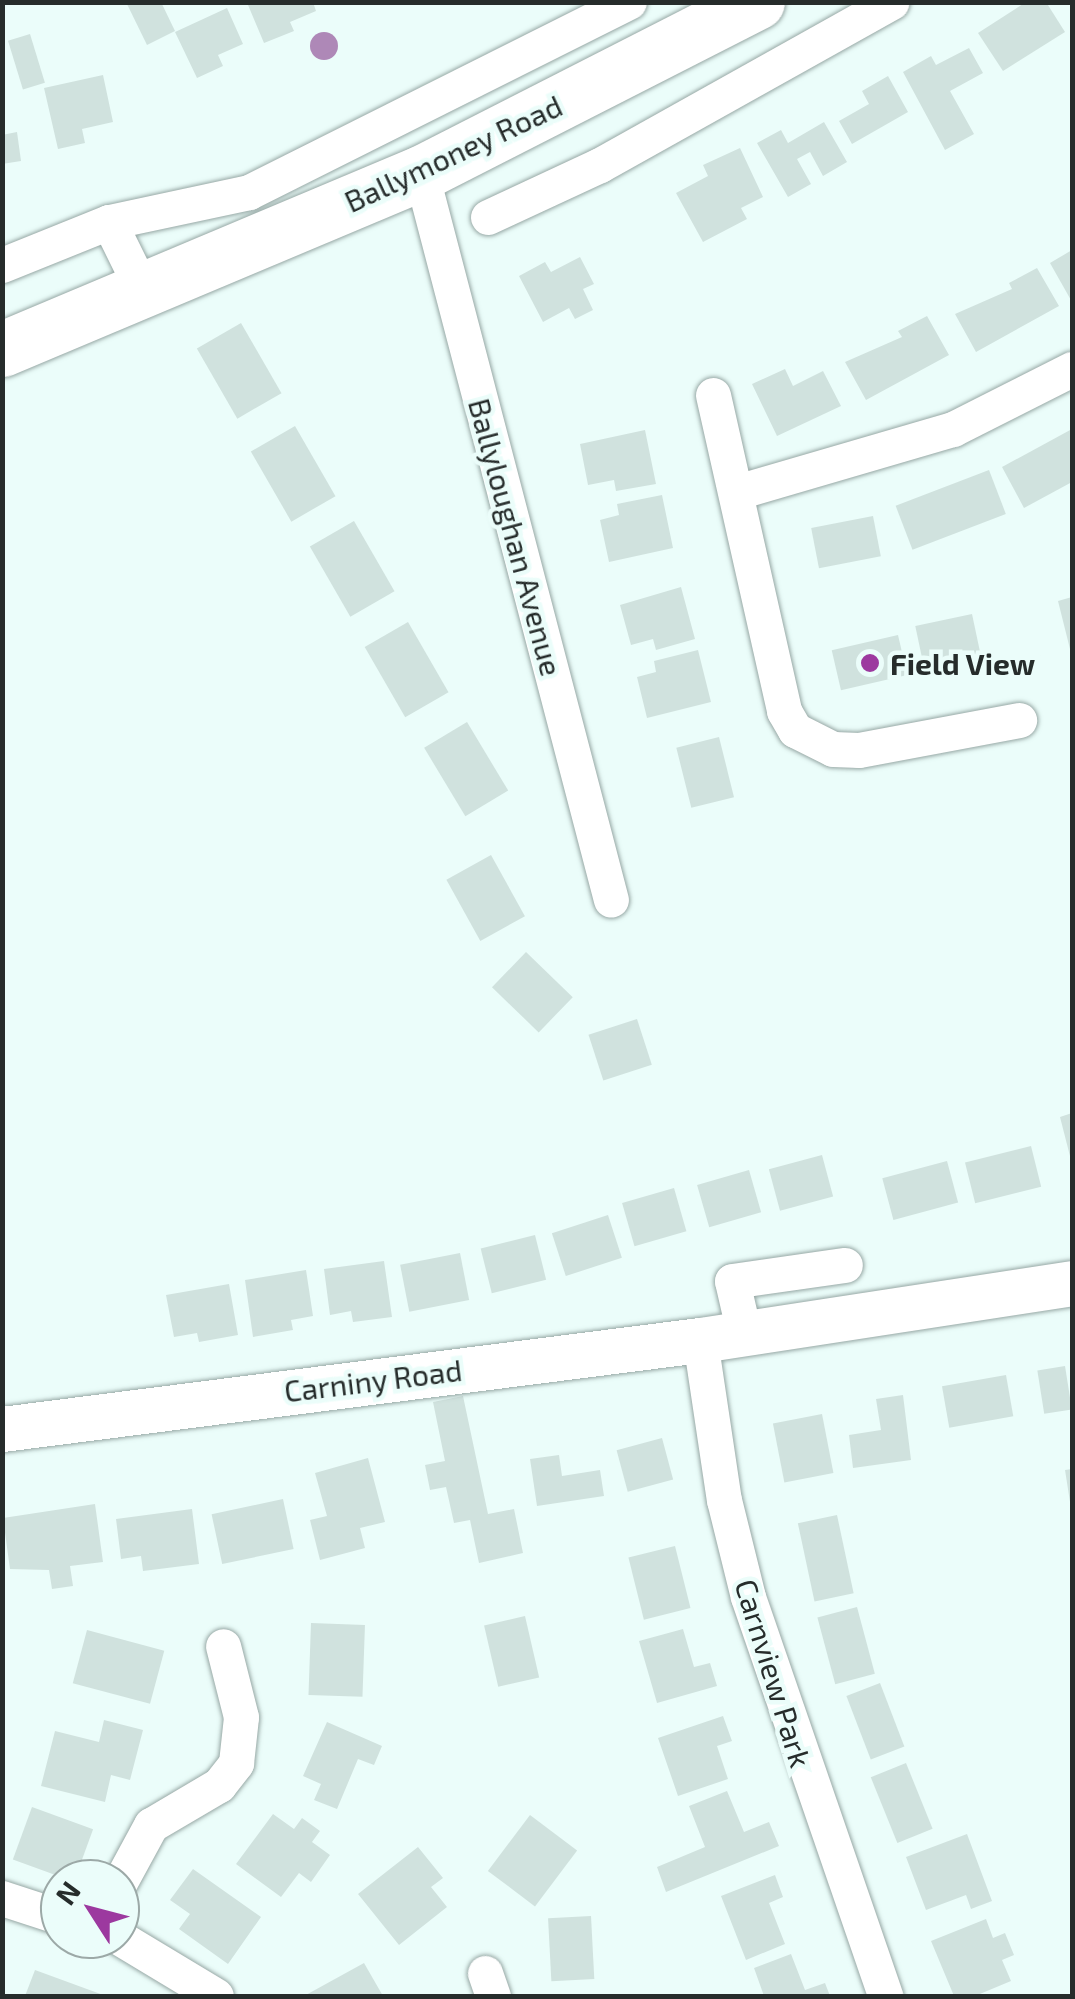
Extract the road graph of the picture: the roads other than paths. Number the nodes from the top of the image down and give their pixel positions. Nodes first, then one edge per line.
1 (630, 2) edge
2 (757, 2) edge
3 (892, 2) edge
4 (422, 173) junction
5 (488, 217) dead end
6 (110, 222) junction
7 (2, 266) edge
8 (143, 291) junction
9 (2, 349) edge
10 (1072, 368) edge
11 (714, 395) dead end
12 (737, 492) junction
13 (1019, 720) dead end
14 (611, 900) dead end
15 (846, 1265) dead end
16 (1072, 1283) edge
17 (744, 1333) junction
18 (700, 1340) junction
19 (2, 1429) edge
20 (223, 1646) dead end
21 (133, 1859) edge
22 (2, 1898) edge
23 (40, 1910) edge
24 (140, 1950) edge
25 (216, 1996) edge
26 (885, 1996) edge

1 - 6 street, Ballymoney Road
2 - 4 main road, Ballymoney Road
3 - 5 street
4 - 8 main road, Ballymoney Road
4 - 14 street, Ballyloughan Avenue
6 - 7 street, Ballymoney Road
6 - 8 street
8 - 9 main road, Ballymoney Road
10 - 12 street
11 - 12 street
12 - 13 street
15 - 17 street
16 - 17 street, Carniny Road
17 - 18 street, Carniny Road
18 - 19 street, Carniny Road
18 - 26 street, Carnview Park
20 - 21 street
22 - 23 street
24 - 25 street

